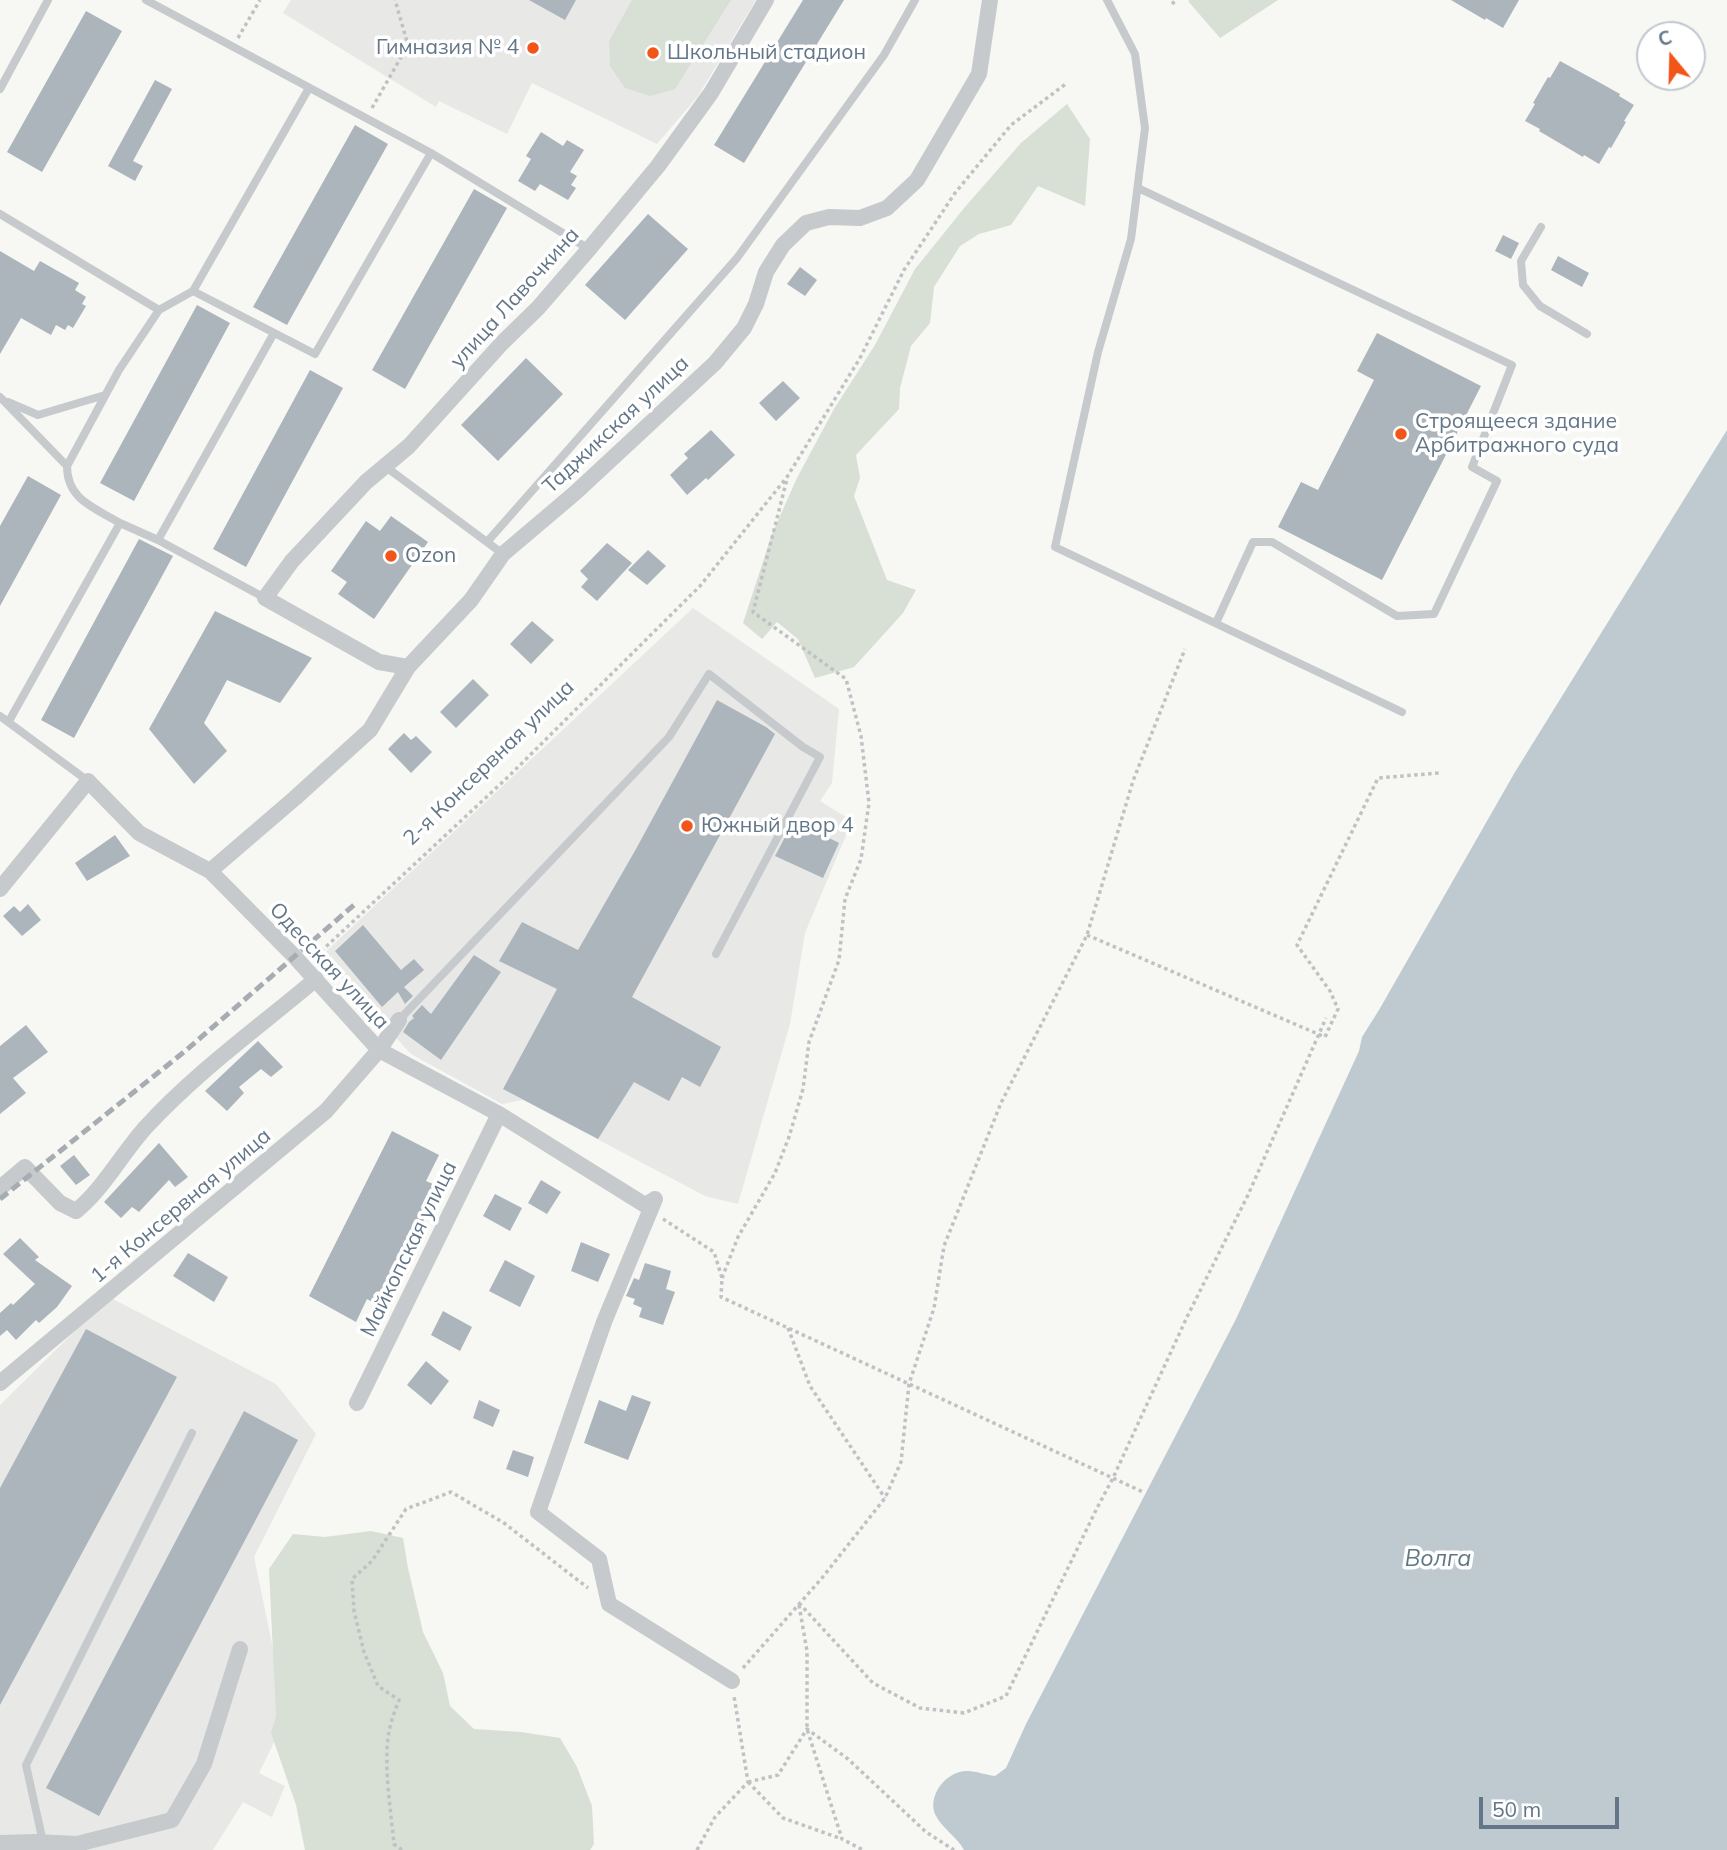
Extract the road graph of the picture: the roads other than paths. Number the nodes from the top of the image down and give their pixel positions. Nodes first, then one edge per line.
1 (48, 0) edge
2 (146, 0) edge
3 (766, 0) edge
4 (915, 0) edge
5 (990, 0) edge
6 (1107, 0) edge
7 (309, 88) junction
8 (0, 89) edge
9 (431, 153) junction
10 (1138, 188) junction
11 (0, 214) edge
12 (1541, 227) dead end
13 (589, 249) junction
14 (193, 291) junction
15 (159, 310) junction
16 (274, 333) junction
17 (1587, 334) dead end
18 (105, 395) junction
19 (1, 398) edge
20 (67, 466) junction
21 (386, 467) junction
22 (120, 523) junction
23 (158, 540) junction
24 (487, 542) junction
25 (503, 554) junction
26 (265, 598) junction
27 (1216, 623) junction
28 (408, 667) junction
29 (1402, 712) dead end
30 (0, 716) edge
31 (9, 721) junction
32 (89, 781) junction
33 (209, 871) junction
34 (0, 888) edge
35 (716, 954) dead end
36 (316, 979) junction
37 (399, 1020) joint
38 (379, 1050) junction
39 (499, 1114) junction
40 (0, 1188) edge
41 (0, 1383) edge
42 (357, 1403) dead end
43 (192, 1433) dead end
44 (240, 1648) dead end
45 (732, 1681) road end
46 (43, 1842) junction
47 (0, 1843) edge

1 - 8 lane
2 - 7 lane
3 - 13 street, улица Лавочкина
4 - 24 lane
5 - 25 street, Таджикская улица
6 - 10 lane
7 - 9 lane
7 - 14 lane
9 - 13 lane
9 - 16 lane
10 - 27 lane
10 - 27 lane
11 - 15 lane
12 - 17 lane
13 - 21 street, улица Лавочкина
14 - 15 lane
14 - 16 lane
15 - 18 lane
16 - 23 lane
18 - 19 lane
18 - 20 lane
19 - 20 lane
20 - 22 lane
21 - 24 lane
21 - 26 street, улица Лавочкина
22 - 23 lane
22 - 31 lane
23 - 26 lane
24 - 25 lane
25 - 28 street, Таджикская улица
26 - 28 street
27 - 29 lane
28 - 33 street, Таджикская улица
30 - 31 lane
31 - 32 lane
32 - 33 street, Одесская улица
32 - 34 street
33 - 36 street, Одесская улица
35 - 37 lane
36 - 38 street, Одесская улица
36 - 40 street
37 - 38 street, 1-я Консервная улица
38 - 39 street, Одесская улица
38 - 41 street, 1-я Консервная улица
39 - 42 street, Майкопская улица
39 - 45 street, Одесская улица
43 - 46 lane
44 - 46 street
46 - 47 street

